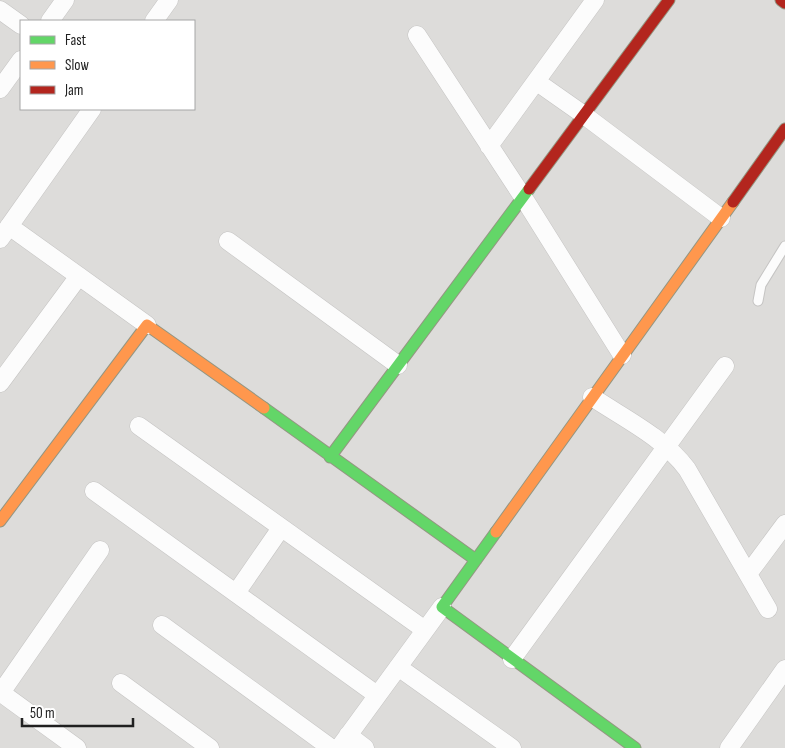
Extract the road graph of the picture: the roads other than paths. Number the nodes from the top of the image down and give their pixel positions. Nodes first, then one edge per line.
1 (65, 0) edge
2 (170, 0) edge
3 (595, 0) edge
4 (669, 0) edge
5 (781, 0) edge
6 (785, 3) edge
7 (0, 10) edge
8 (51, 20) edge
9 (155, 20) edge
10 (20, 24) edge
11 (417, 35) dead end
12 (20, 61) edge
13 (537, 82) junction
14 (0, 90) edge
15 (91, 110) edge
16 (584, 115) junction
17 (785, 129) edge
18 (489, 146) junction
19 (523, 197) junction
20 (721, 218) junction
21 (5, 232) edge
22 (228, 241) dead end
23 (785, 246) edge
24 (79, 276) junction
25 (758, 301) dead end
26 (146, 325) junction
27 (622, 355) junction
28 (398, 365) junction
29 (725, 366) dead end
30 (0, 383) edge
31 (592, 398) junction
32 (139, 426) dead end
33 (667, 446) junction
34 (330, 457) junction
35 (94, 491) dead end
36 (0, 521) edge
37 (785, 524) edge
38 (281, 528) junction
39 (100, 550) dead end
40 (476, 560) junction
41 (748, 574) junction
42 (236, 593) junction
43 (442, 607) junction
44 (768, 610) dead end
45 (162, 625) dead end
46 (425, 630) junction
47 (512, 659) junction
48 (398, 667) junction
49 (785, 670) edge
50 (121, 682) dead end
51 (0, 693) edge
52 (377, 695) junction
53 (343, 742) edge
54 (77, 748) edge
55 (210, 748) edge
56 (331, 748) edge
57 (365, 748) edge
58 (512, 748) edge
59 (635, 748) edge
60 (729, 748) edge

1 - 8 street
2 - 9 street
3 - 13 street
4 - 16 street
5 - 6 street
7 - 10 street
11 - 18 street
12 - 14 street
13 - 16 street
13 - 18 street
15 - 21 street
16 - 19 street
16 - 20 street
17 - 20 street
18 - 19 street
19 - 27 street
19 - 28 street
20 - 27 street
21 - 24 street
22 - 28 street
23 - 25 lane
24 - 26 street
24 - 30 street
26 - 34 street
26 - 36 street
27 - 31 street
28 - 34 street
29 - 33 street
31 - 33 street
31 - 40 street
32 - 38 street
33 - 41 street
33 - 47 street
34 - 40 street
35 - 42 street
37 - 41 street
38 - 42 street
38 - 46 street
39 - 51 street
40 - 43 street
41 - 44 street
42 - 52 street
43 - 46 street
43 - 47 street
45 - 56 street
46 - 48 street
47 - 59 street
48 - 52 street
48 - 58 street
49 - 60 street
50 - 55 street
51 - 54 street
52 - 53 street
53 - 57 street

